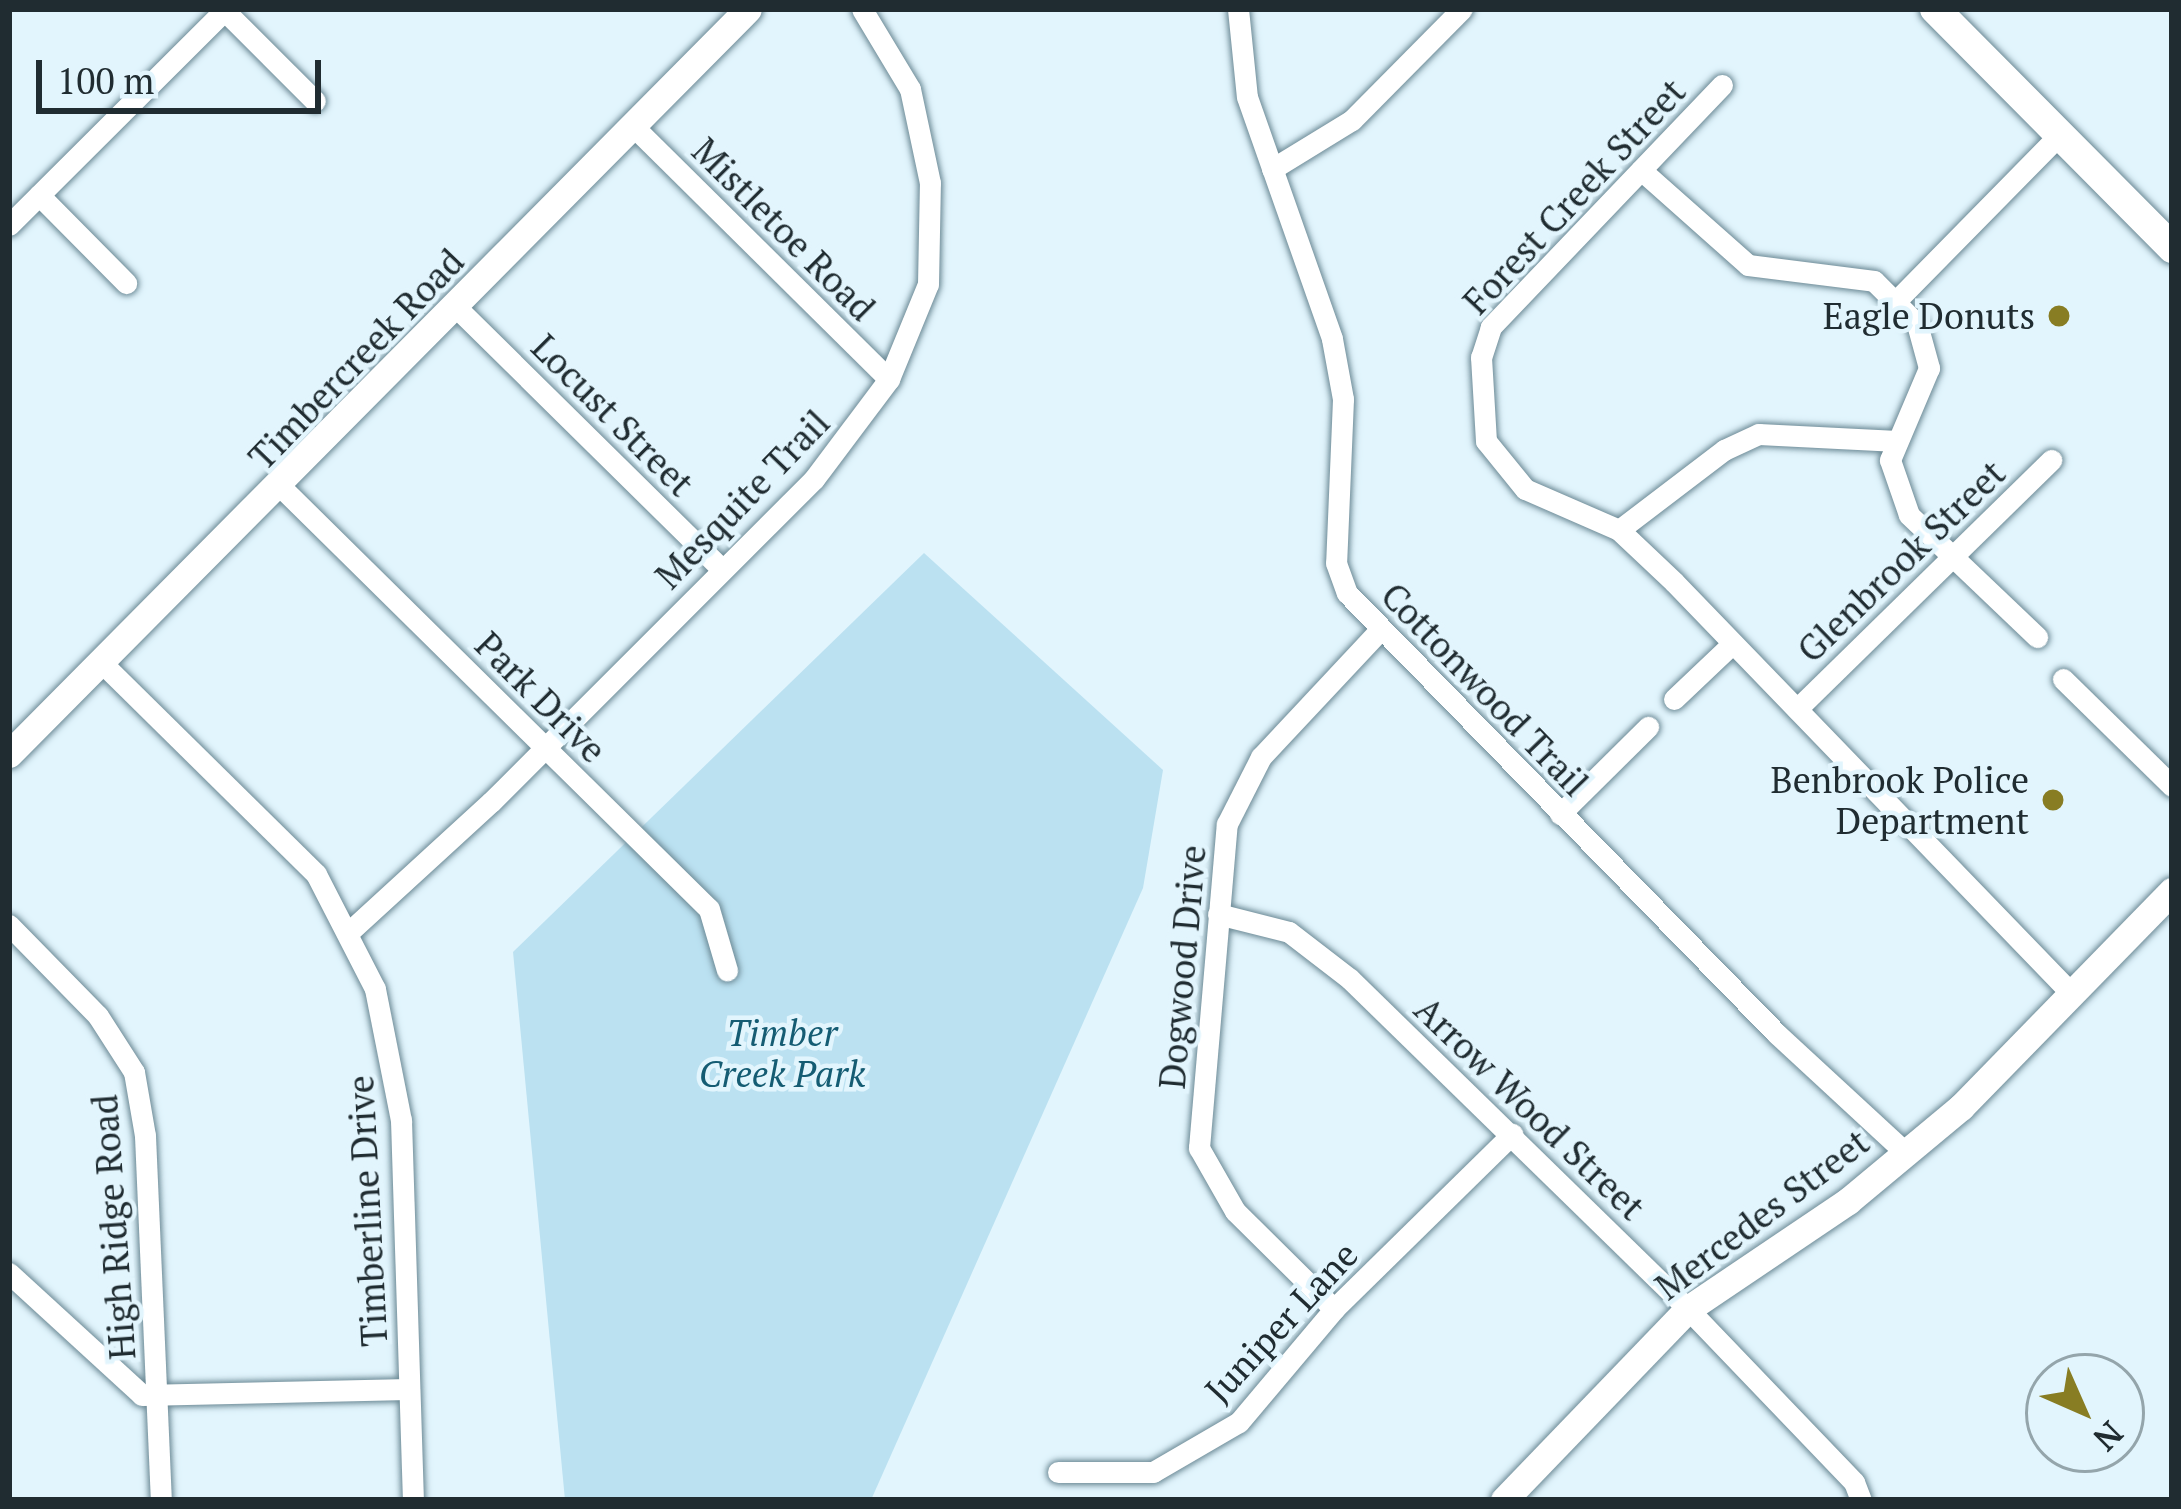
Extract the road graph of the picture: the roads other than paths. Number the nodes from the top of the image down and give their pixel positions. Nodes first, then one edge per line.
1 (748, 9) edge
2 (862, 9) edge
3 (1238, 9) edge
4 (1462, 9) edge
5 (1935, 9) edge
6 (225, 10) edge
7 (1721, 85) dead end
8 (315, 101) dead end
9 (633, 127) junction
10 (2058, 136) junction
11 (1272, 169) junction
12 (1641, 170) junction
13 (39, 195) junction
14 (9, 225) edge
15 (2172, 248) edge
16 (126, 284) dead end
17 (1894, 302) junction
18 (457, 308) junction
19 (889, 379) junction
20 (1897, 441) junction
21 (2051, 460) dead end
22 (281, 487) junction
23 (1619, 530) junction
24 (1952, 558) junction
25 (722, 569) junction
26 (1378, 632) junction
27 (2037, 637) dead end
28 (1733, 643) junction
29 (103, 664) junction
30 (2062, 679) dead end
31 (1674, 700) dead end
32 (1797, 709) junction
33 (1648, 727) dead end
34 (544, 746) junction
35 (9, 754) edge
36 (2172, 786) edge
37 (1561, 814) junction
38 (2172, 891) edge
39 (1218, 914) junction
40 (9, 925) edge
41 (350, 931) junction
42 (727, 970) dead end
43 (2074, 995) junction
44 (1512, 1134) junction
45 (1904, 1151) junction
46 (9, 1273) edge
47 (1688, 1309) junction
48 (1334, 1310) junction
49 (410, 1389) junction
50 (158, 1398) junction
51 (1058, 1472) dead end
52 (161, 1500) edge
53 (413, 1500) edge
54 (1504, 1500) edge
55 (1861, 1500) edge

1 - 9 street, Timbercreek Road
2 - 19 street, Mesquite Trail
3 - 11 street, Cottonwood Trail
4 - 11 street
5 - 10 main road
6 - 8 street
6 - 13 street
7 - 12 street, Forest Creek Street
9 - 18 street, Timbercreek Road
9 - 19 street, Mistletoe Road
10 - 15 main road
10 - 17 street
11 - 26 street, Cottonwood Trail
12 - 17 street
12 - 23 street, Forest Creek Street
13 - 14 street
13 - 16 street
17 - 20 street
18 - 22 street, Timbercreek Road
18 - 25 street, Locust Street
19 - 25 street, Mesquite Trail
20 - 23 street
20 - 24 street
21 - 24 street, Glenbrook Street
22 - 29 street, Timbercreek Road
22 - 34 street, Park Drive
23 - 28 street, Forest Creek Street
24 - 27 street
24 - 32 street, Glenbrook Street
25 - 34 street, Mesquite Trail
26 - 37 street, Cottonwood Trail
26 - 39 street, Dogwood Drive
28 - 31 street
28 - 32 street, Forest Creek Street
29 - 35 street, Timbercreek Road
29 - 41 street, Timberline Drive
30 - 36 street
32 - 43 street, Forest Creek Street
33 - 37 street
34 - 41 street, Mesquite Trail
34 - 42 street, Park Drive
37 - 45 street, Cottonwood Trail
38 - 43 street, Mercedes Street
39 - 44 street, Arrow Wood Street
39 - 48 street, Dogwood Drive
40 - 50 street, High Ridge Road
41 - 49 street, Timberline Drive
43 - 45 street, Mercedes Street
44 - 47 street, Arrow Wood Street
44 - 48 street, Juniper Lane
45 - 47 street, Mercedes Street
46 - 50 street
47 - 54 street, Mercedes Street
47 - 55 street, Arrow Wood Street
48 - 51 street, Juniper Lane
49 - 50 street
49 - 53 street, Timberline Drive
50 - 52 street, High Ridge Road

